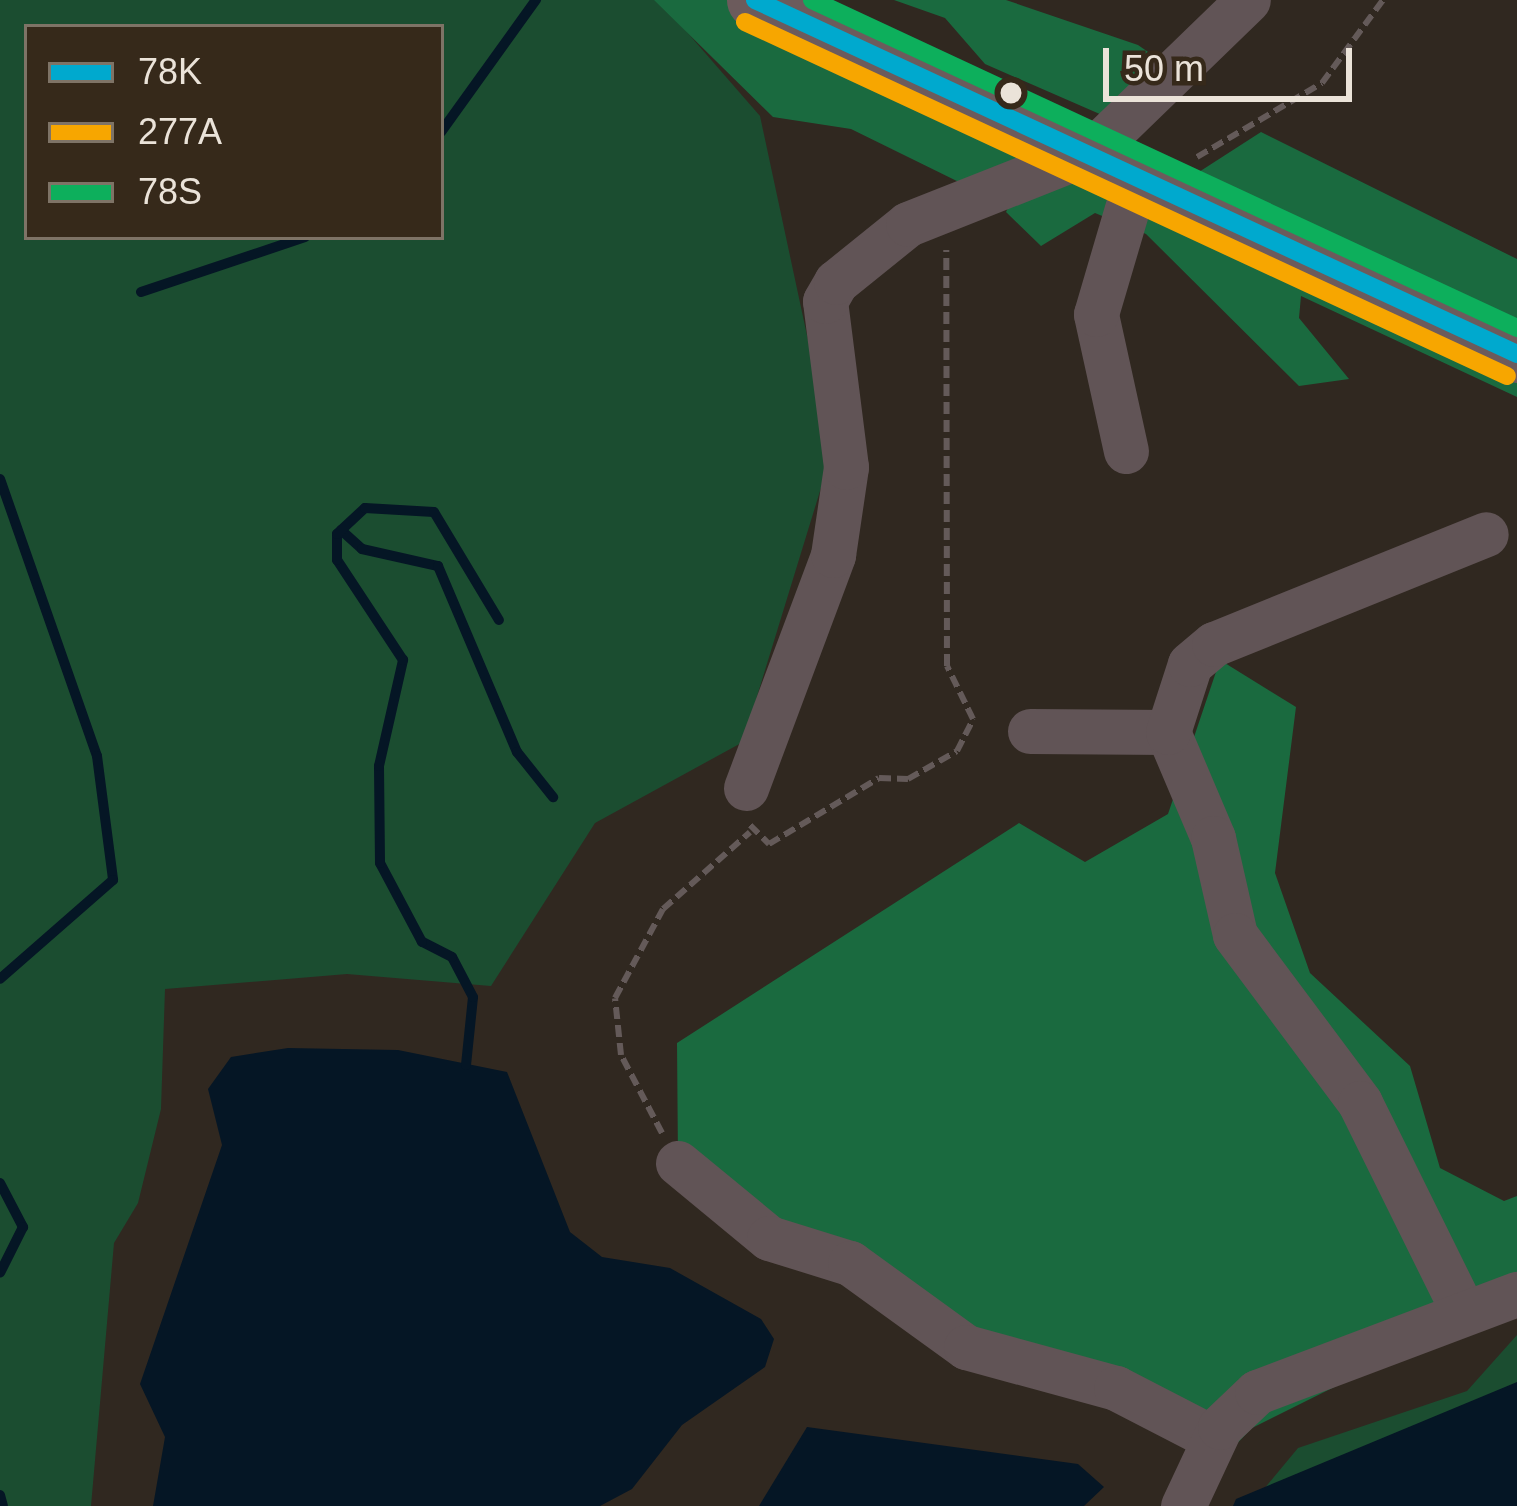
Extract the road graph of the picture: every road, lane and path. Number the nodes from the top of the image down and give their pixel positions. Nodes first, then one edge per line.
1 (755, 0) edge
2 (1248, 0) edge
3 (1383, 0) edge
4 (1129, 168) junction
5 (955, 212) junction
6 (1517, 354) edge
7 (1126, 451) dead end
8 (1486, 534) dead end
9 (1030, 730) dead end
10 (1168, 732) junction
11 (748, 810) junction
12 (678, 1163) joint
13 (1517, 1294) edge
14 (1464, 1313) junction
15 (1213, 1438) junction
16 (1183, 1506) edge

1 - 4 main road
2 - 4 street
3 - 4 path
4 - 5 street
4 - 6 main road
4 - 7 street
5 - 11 street
5 - 11 path
8 - 10 street
9 - 10 street
10 - 14 street
11 - 12 path
12 - 15 street
13 - 14 street
14 - 15 street
15 - 16 street

